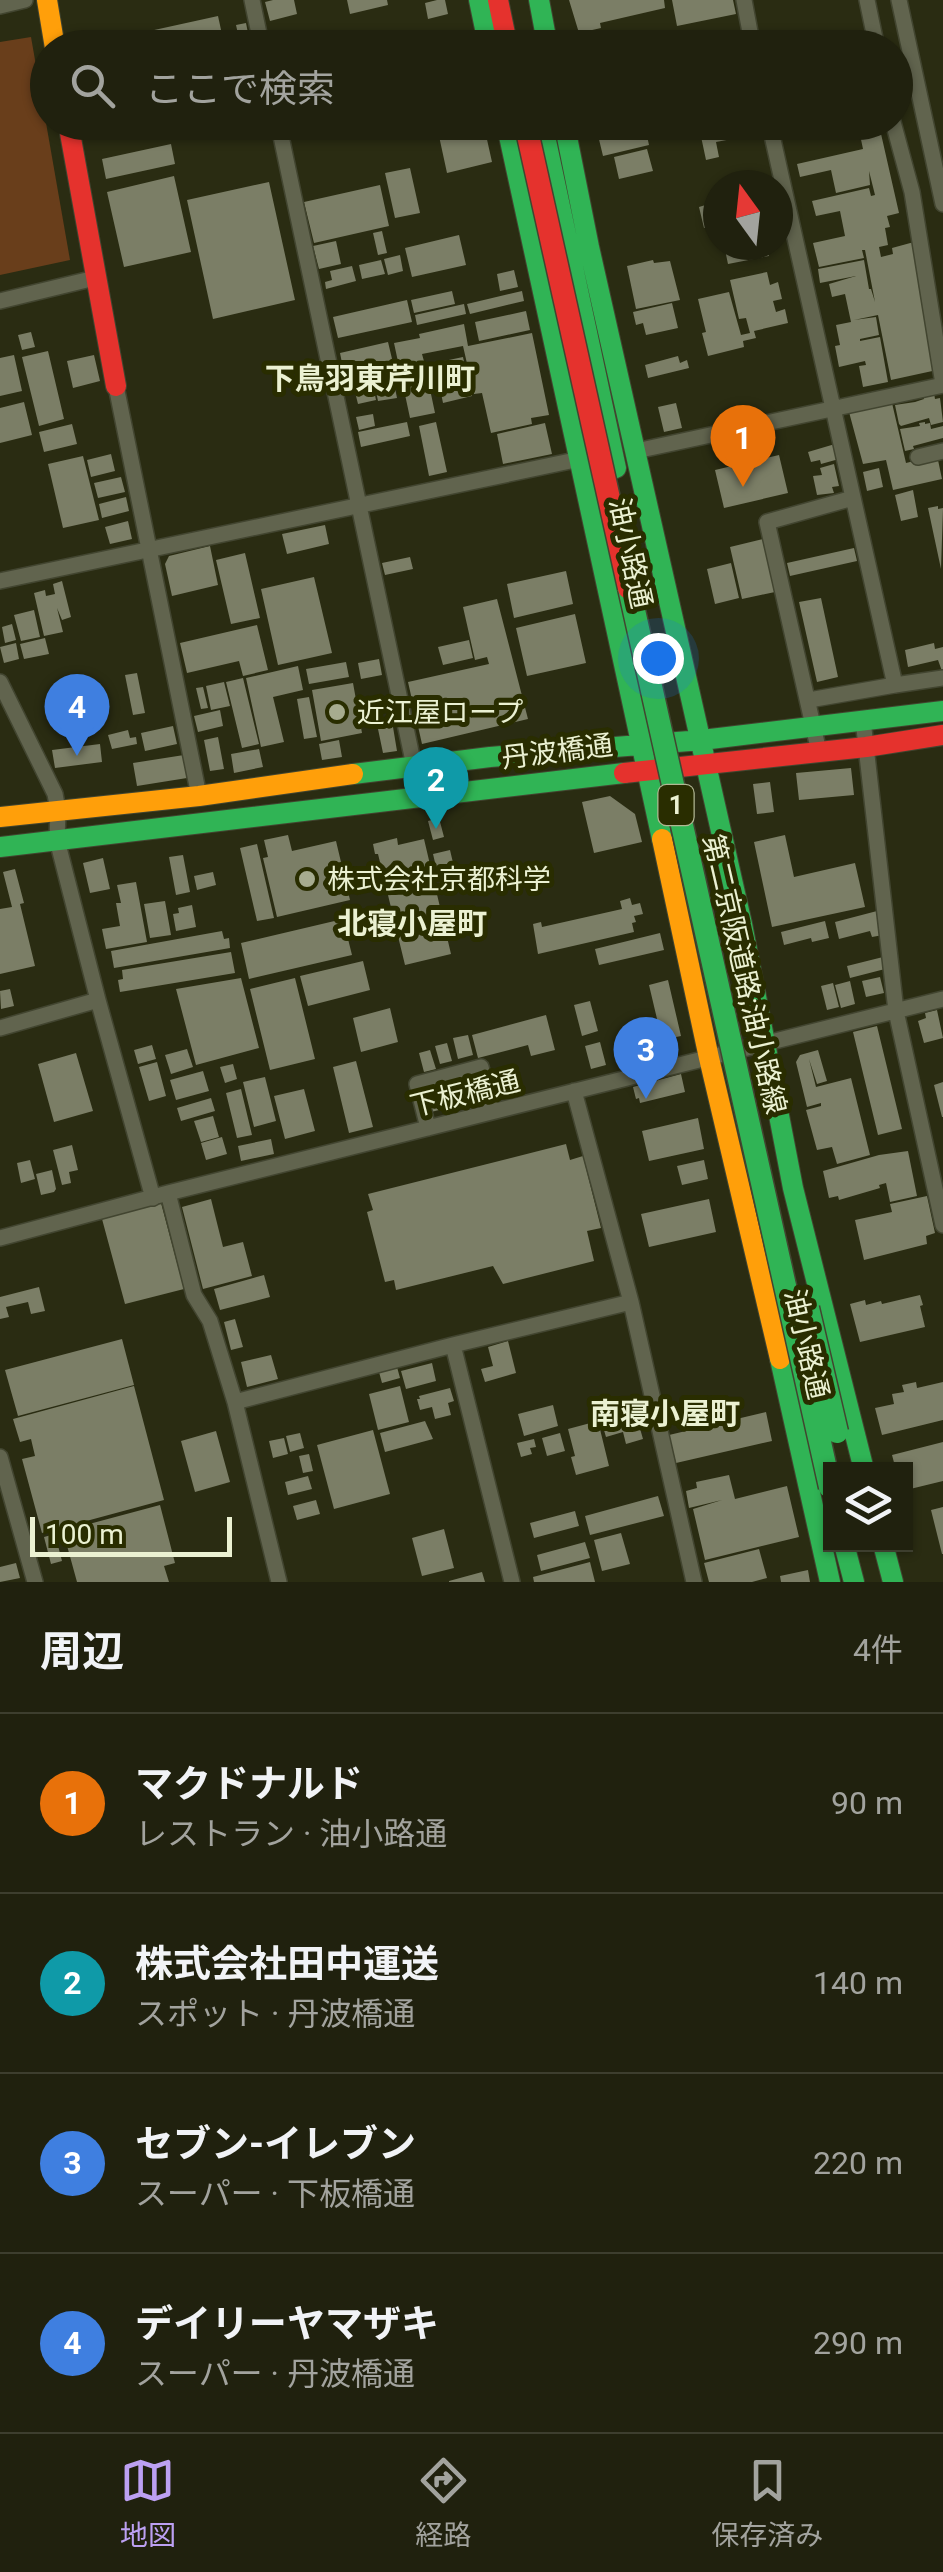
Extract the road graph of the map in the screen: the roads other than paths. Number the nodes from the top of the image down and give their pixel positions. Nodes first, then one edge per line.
1 (25, 0) edge
2 (47, 0) edge
3 (252, 0) edge
4 (479, 0) edge
5 (498, 0) edge
6 (515, 0) edge
7 (539, 0) edge
8 (744, 0) edge
9 (866, 0) edge
10 (899, 0) edge
11 (0, 6) edge
12 (52, 30) edge
13 (258, 30) edge
14 (486, 30) edge
15 (504, 30) edge
16 (522, 30) edge
17 (545, 30) edge
18 (750, 30) edge
19 (873, 30) edge
20 (905, 30) edge
21 (913, 65) edge
22 (71, 140) edge
23 (282, 140) edge
24 (510, 140) edge
25 (528, 140) edge
26 (546, 140) edge
27 (568, 140) edge
28 (773, 140) edge
29 (897, 140) edge
30 (943, 204) edge
31 (94, 278) junction
32 (0, 301) edge
33 (943, 384) edge
34 (116, 386) joint
35 (832, 409) junction
36 (636, 451) junction
37 (943, 451) edge
38 (918, 457) dead end
39 (580, 460) junction
40 (853, 498) junction
41 (358, 506) junction
42 (149, 548) junction
43 (0, 582) edge
44 (943, 678) edge
45 (0, 682) edge
46 (896, 686) junction
47 (809, 700) junction
48 (943, 711) edge
49 (863, 720) junction
50 (814, 725) junction
51 (943, 736) edge
52 (702, 740) junction
53 (642, 746) junction
54 (866, 747) junction
55 (819, 752) junction
56 (708, 764) junction
57 (414, 766) junction
58 (646, 770) junction
59 (200, 796) junction
60 (420, 797) junction
61 (58, 810) junction
62 (0, 817) edge
63 (203, 823) junction
64 (57, 840) junction
65 (0, 847) edge
66 (943, 999) edge
67 (98, 1000) junction
68 (896, 1011) junction
69 (0, 1028) edge
70 (765, 1043) junction
71 (709, 1058) junction
72 (574, 1091) junction
73 (492, 1112) junction
74 (428, 1128) junction
75 (160, 1195) junction
76 (943, 1224) edge
77 (0, 1238) edge
78 (631, 1302) junction
79 (453, 1344) junction
80 (235, 1402) junction
81 (0, 1458) edge
82 (824, 1462) edge
83 (844, 1462) edge
84 (862, 1462) edge
85 (846, 1552) edge
86 (865, 1552) edge
87 (885, 1552) edge
88 (35, 1582) edge
89 (279, 1582) edge
90 (512, 1582) edge
91 (694, 1582) edge
92 (830, 1582) edge
93 (854, 1582) edge
94 (872, 1582) edge
95 (892, 1582) edge

1 - 11 street
2 - 12 main road
3 - 13 street
4 - 14 main road
5 - 15 main road
6 - 16 main road
7 - 17 main road
8 - 18 street
9 - 19 street
10 - 20 street
21 - 30 street
22 - 31 main road
23 - 41 street
24 - 39 main road, 油小路通
25 - 82 main road, 第二京阪道路;油小路線 / 1, bridge
26 - 83 main road, 第二京阪道路;油小路線 / 1, bridge
27 - 36 main road, 油小路通
28 - 35 street
29 - 33 street
31 - 32 street
31 - 34 main road
33 - 35 street
34 - 42 street
35 - 36 street
35 - 40 street
36 - 52 main road, 油小路通
37 - 38 street
39 - 41 street
39 - 53 main road, 油小路通
40 - 46 street
40 - 47 street
41 - 42 street
41 - 57 street
42 - 43 street
42 - 59 street
44 - 46 street
45 - 61 street
46 - 47 street
47 - 50 street
48 - 49 main road, 丹波橋通
49 - 50 main road, 丹波橋通
49 - 54 street
50 - 52 main road, 丹波橋通
50 - 55 street
51 - 54 main road, 丹波橋通
52 - 53 main road, 丹波橋通
52 - 56 main road, 油小路通
53 - 57 main road, 丹波橋通
53 - 58 main road, 油小路通
54 - 55 main road, 丹波橋通
54 - 68 street
55 - 56 main road, 丹波橋通
56 - 58 main road, 丹波橋通
56 - 70 main road, 油小路通
57 - 59 main road, 丹波橋通
57 - 60 main road
58 - 60 main road, 丹波橋通
58 - 71 main road, 油小路通
59 - 61 main road, 丹波橋通
59 - 63 main road
60 - 63 main road, 丹波橋通
61 - 62 main road, 丹波橋通
61 - 64 street
63 - 64 main road, 丹波橋通
64 - 65 main road, 丹波橋通
64 - 67 street
66 - 68 street, 下板橋通
67 - 69 street
67 - 75 street
68 - 70 street, 下板橋通
68 - 76 street
70 - 71 street, 下板橋通
70 - 84 main road, 油小路通
71 - 72 street, 下板橋通
71 - 92 main road, 油小路通
72 - 73 street, 下板橋通
72 - 78 street
73 - 74 street, 下板橋通
73 - 74 street
74 - 75 street, 下板橋通
75 - 77 street, 下板橋通
75 - 80 street
78 - 79 street
78 - 91 street
79 - 80 street
79 - 90 street
80 - 89 street
81 - 88 street
85 - 93 main road
86 - 94 main road
87 - 95 main road

